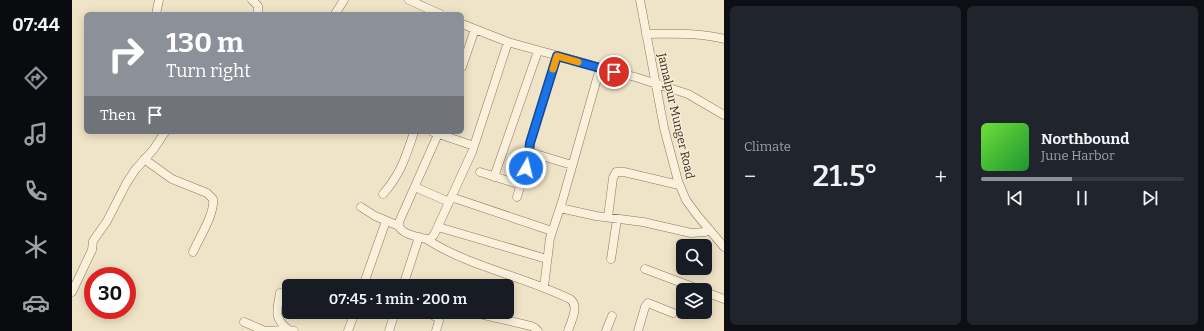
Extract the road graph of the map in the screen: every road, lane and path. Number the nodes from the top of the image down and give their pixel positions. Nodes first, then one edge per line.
1 (158, 0) edge
2 (252, 0) edge
3 (344, 0) edge
4 (409, 0) edge
5 (640, 0) edge
6 (156, 12) edge
7 (258, 12) edge
8 (336, 12) edge
9 (436, 12) edge
10 (464, 25) edge
11 (475, 29) junction
12 (646, 34) junction
13 (724, 39) edge
14 (508, 42) junction
15 (538, 51) junction
16 (557, 56) junction
17 (464, 61) edge
18 (600, 68) junction
19 (655, 84) junction
20 (724, 115) edge
21 (164, 134) edge
22 (413, 134) edge
23 (436, 134) edge
24 (442, 134) edge
25 (474, 146) junction
26 (529, 152) junction
27 (144, 159) junction
28 (572, 165) junction
29 (480, 172) dead end
30 (494, 177) junction
31 (521, 185) junction
32 (679, 185) junction
33 (415, 187) junction
34 (383, 194) dead end
35 (517, 197) dead end
36 (450, 199) junction
37 (361, 208) dead end
38 (560, 208) junction
39 (608, 217) junction
40 (617, 219) junction
41 (386, 221) junction
42 (399, 226) junction
43 (438, 227) junction
44 (710, 230) junction
45 (552, 231) junction
46 (423, 238) junction
47 (724, 247) edge
48 (193, 252) dead end
49 (547, 259) junction
50 (611, 259) dead end
51 (645, 269) dead end
52 (365, 279) edge
53 (406, 279) edge
54 (682, 283) edge
55 (544, 287) junction
56 (72, 292) edge
57 (280, 293) dead end
58 (712, 295) edge
59 (724, 299) edge
60 (673, 313) dead end
61 (612, 316) dead end
62 (353, 319) edge
63 (392, 319) edge
64 (438, 319) edge
65 (501, 319) edge
66 (244, 322) dead end
67 (292, 330) edge
68 (349, 331) edge
69 (388, 331) edge
70 (436, 331) edge
71 (538, 331) edge
72 (568, 331) edge
73 (606, 331) edge
74 (638, 331) edge

1 - 6 street
2 - 7 street
3 - 8 street
4 - 9 street
5 - 12 street, Jamalpur Munger Road
10 - 11 street
11 - 14 street
11 - 17 street
12 - 13 street
12 - 19 street, Jamalpur Munger Road
14 - 15 street
14 - 25 street
15 - 16 street
15 - 30 street
16 - 18 street
16 - 26 street
18 - 19 street
18 - 28 street
19 - 20 street
19 - 32 street, Jamalpur Munger Road
21 - 27 street
22 - 34 street
23 - 33 street
24 - 25 street
25 - 36 street
26 - 28 street
26 - 31 street
27 - 48 street
27 - 56 street
28 - 38 street
29 - 30 street
30 - 31 street
31 - 35 street
32 - 39 street
32 - 44 street, Jamalpur Munger Road
33 - 36 street
33 - 42 street
36 - 43 street
36 - 45 street
37 - 41 street
38 - 39 street
38 - 45 street
39 - 40 street
40 - 44 street
40 - 50 street
41 - 42 street
41 - 52 street
42 - 46 street
43 - 46 street
43 - 49 street
44 - 47 street, Jamalpur Munger Road
45 - 49 street
46 - 53 street
46 - 55 street
49 - 55 street
51 - 54 street
55 - 72 street
57 - 67 street
58 - 59 street
60 - 74 street
61 - 73 street
62 - 68 street
63 - 69 street
64 - 70 street
65 - 71 street
66 - 67 street

